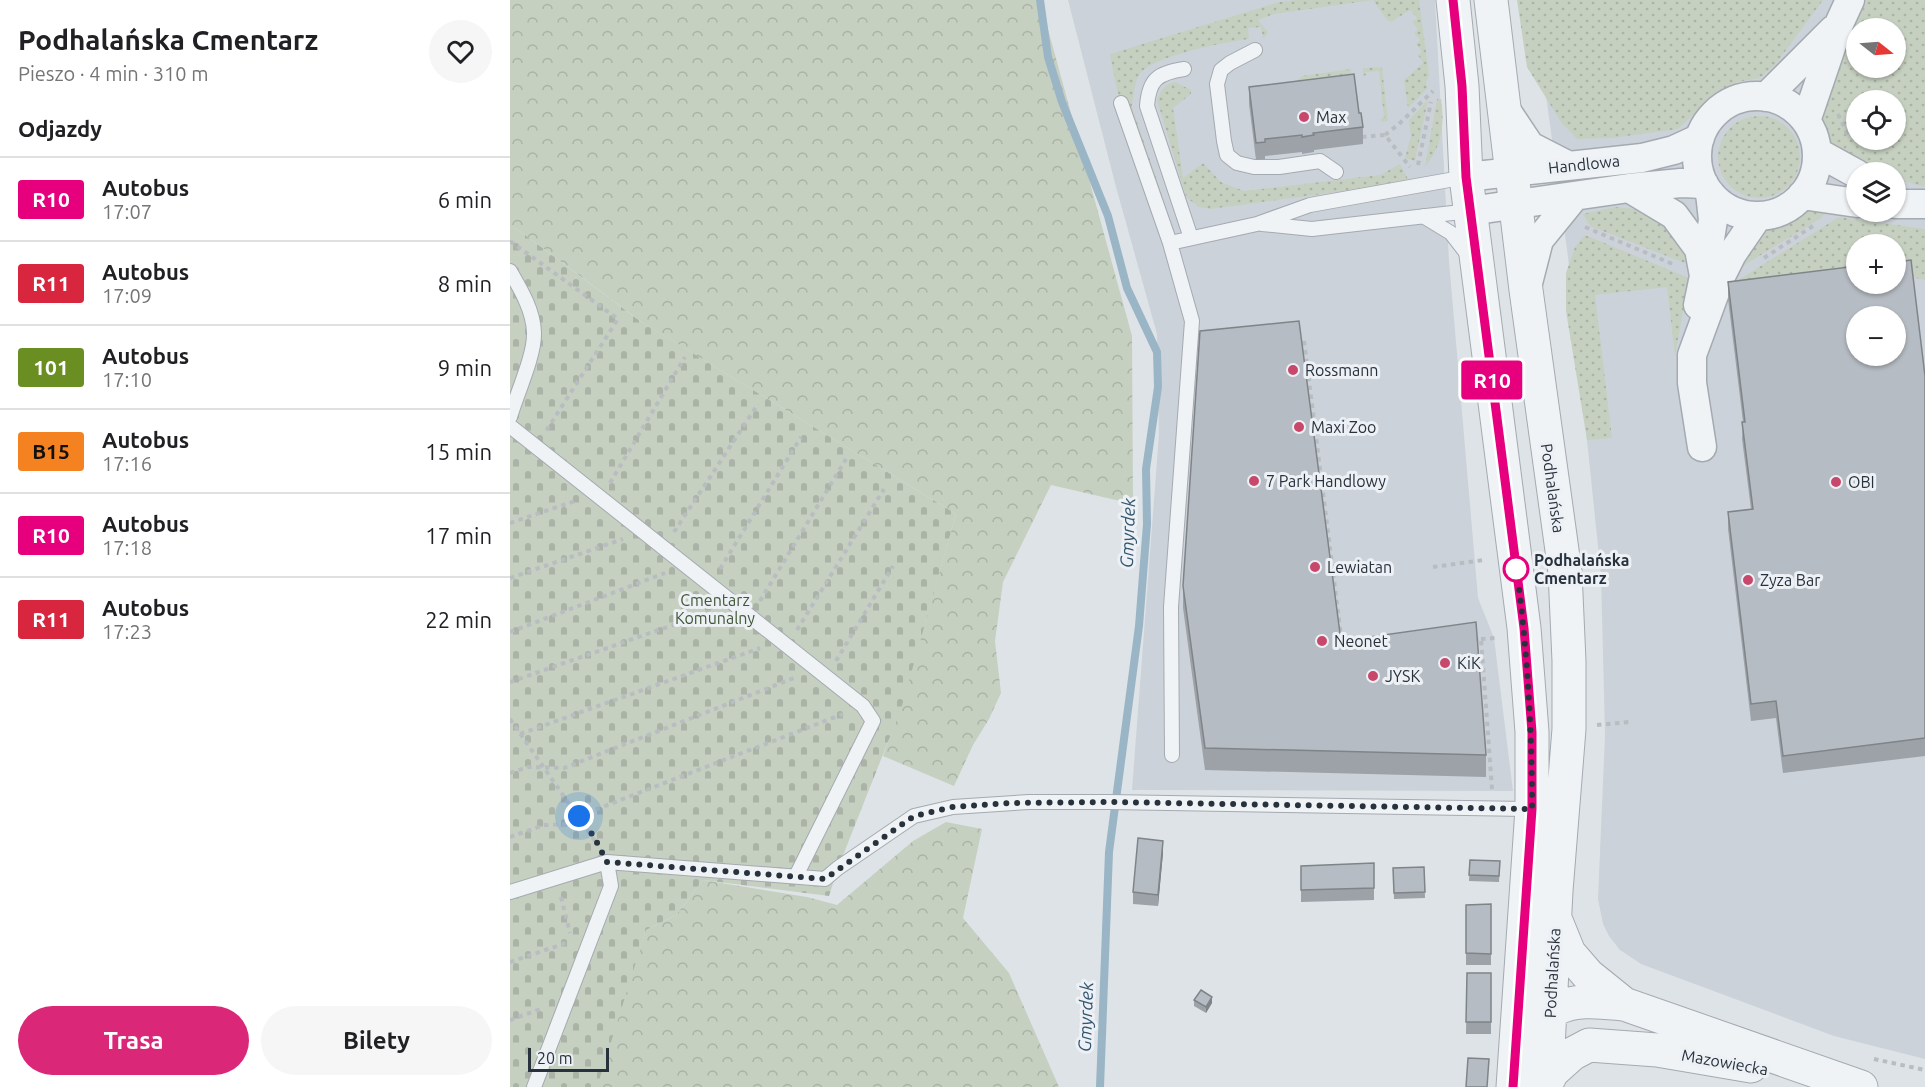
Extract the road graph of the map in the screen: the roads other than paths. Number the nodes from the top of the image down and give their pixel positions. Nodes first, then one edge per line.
1 (1453, 0) edge
2 (1491, 0) edge
3 (1845, 12) edge
4 (1255, 50) dead end
5 (1184, 69) dead end
6 (1766, 97) junction
7 (1121, 103) dead end
8 (1504, 107) junction
9 (1806, 121) junction
10 (1700, 138) junction
11 (1816, 152) junction
12 (1569, 166) junction
13 (1846, 168) edge
14 (1336, 172) dead end
15 (1629, 188) junction
16 (1707, 189) junction
17 (1491, 191) junction
18 (1802, 195) junction
19 (1846, 201) edge
20 (1576, 211) junction
21 (1423, 216) junction
22 (1758, 216) junction
23 (1257, 224) junction
24 (1191, 238) junction
25 (1170, 243) junction
26 (1477, 267) junction
27 (510, 271) edge
28 (1692, 272) junction
29 (1526, 290) junction
30 (1692, 355) junction
31 (510, 417) edge
32 (510, 426) edge
33 (1701, 447) dead end
34 (1172, 755) dead end
35 (1532, 809) junction
36 (607, 862) junction
37 (796, 876) junction
38 (510, 892) edge
39 (1555, 916) junction
40 (1521, 971) junction
41 (1624, 1004) junction
42 (1550, 1012) junction
43 (1589, 1045) junction
44 (1516, 1049) junction
45 (1546, 1085) edge
46 (534, 1087) edge
47 (1513, 1087) edge
48 (1860, 1087) edge

1 - 17 street, Podhalańska
2 - 8 street, Podhalańska
3 - 6 street
3 - 9 street
4 - 14 lane
5 - 24 lane
6 - 9 street
6 - 10 street
7 - 25 lane
8 - 12 street
8 - 17 street, Podhalańska
9 - 11 street
10 - 12 street, Handlowa
10 - 16 street
11 - 13 street
11 - 18 street
12 - 17 street, Handlowa
15 - 16 street, Handlowa
15 - 20 street, Handlowa
15 - 28 street, Handlowa
16 - 22 street
16 - 28 street
17 - 20 street, Handlowa
17 - 21 lane
17 - 23 lane
17 - 26 street, Podhalańska
17 - 29 street, Podhalańska
18 - 19 street
18 - 22 street
20 - 29 street
21 - 23 lane
21 - 26 lane
22 - 30 street
23 - 24 lane
24 - 25 lane
25 - 34 lane
26 - 35 street, Podhalańska
27 - 31 lane
28 - 30 street, Handlowa
29 - 39 street, Podhalańska
30 - 33 street, Handlowa
32 - 37 lane
35 - 37 lane
35 - 40 street, Podhalańska
36 - 37 lane
36 - 38 lane
36 - 46 lane
39 - 41 street, Mazowiecka
39 - 42 street, Podhalańska
40 - 42 street
40 - 44 street, Podhalańska
41 - 42 street, Mazowiecka
41 - 48 street, Mazowiecka
42 - 43 street
42 - 44 street, Mazowiecka
42 - 45 street, Podhalańska
43 - 45 street
43 - 48 street, Mazowiecka
44 - 47 street, Podhalańska

